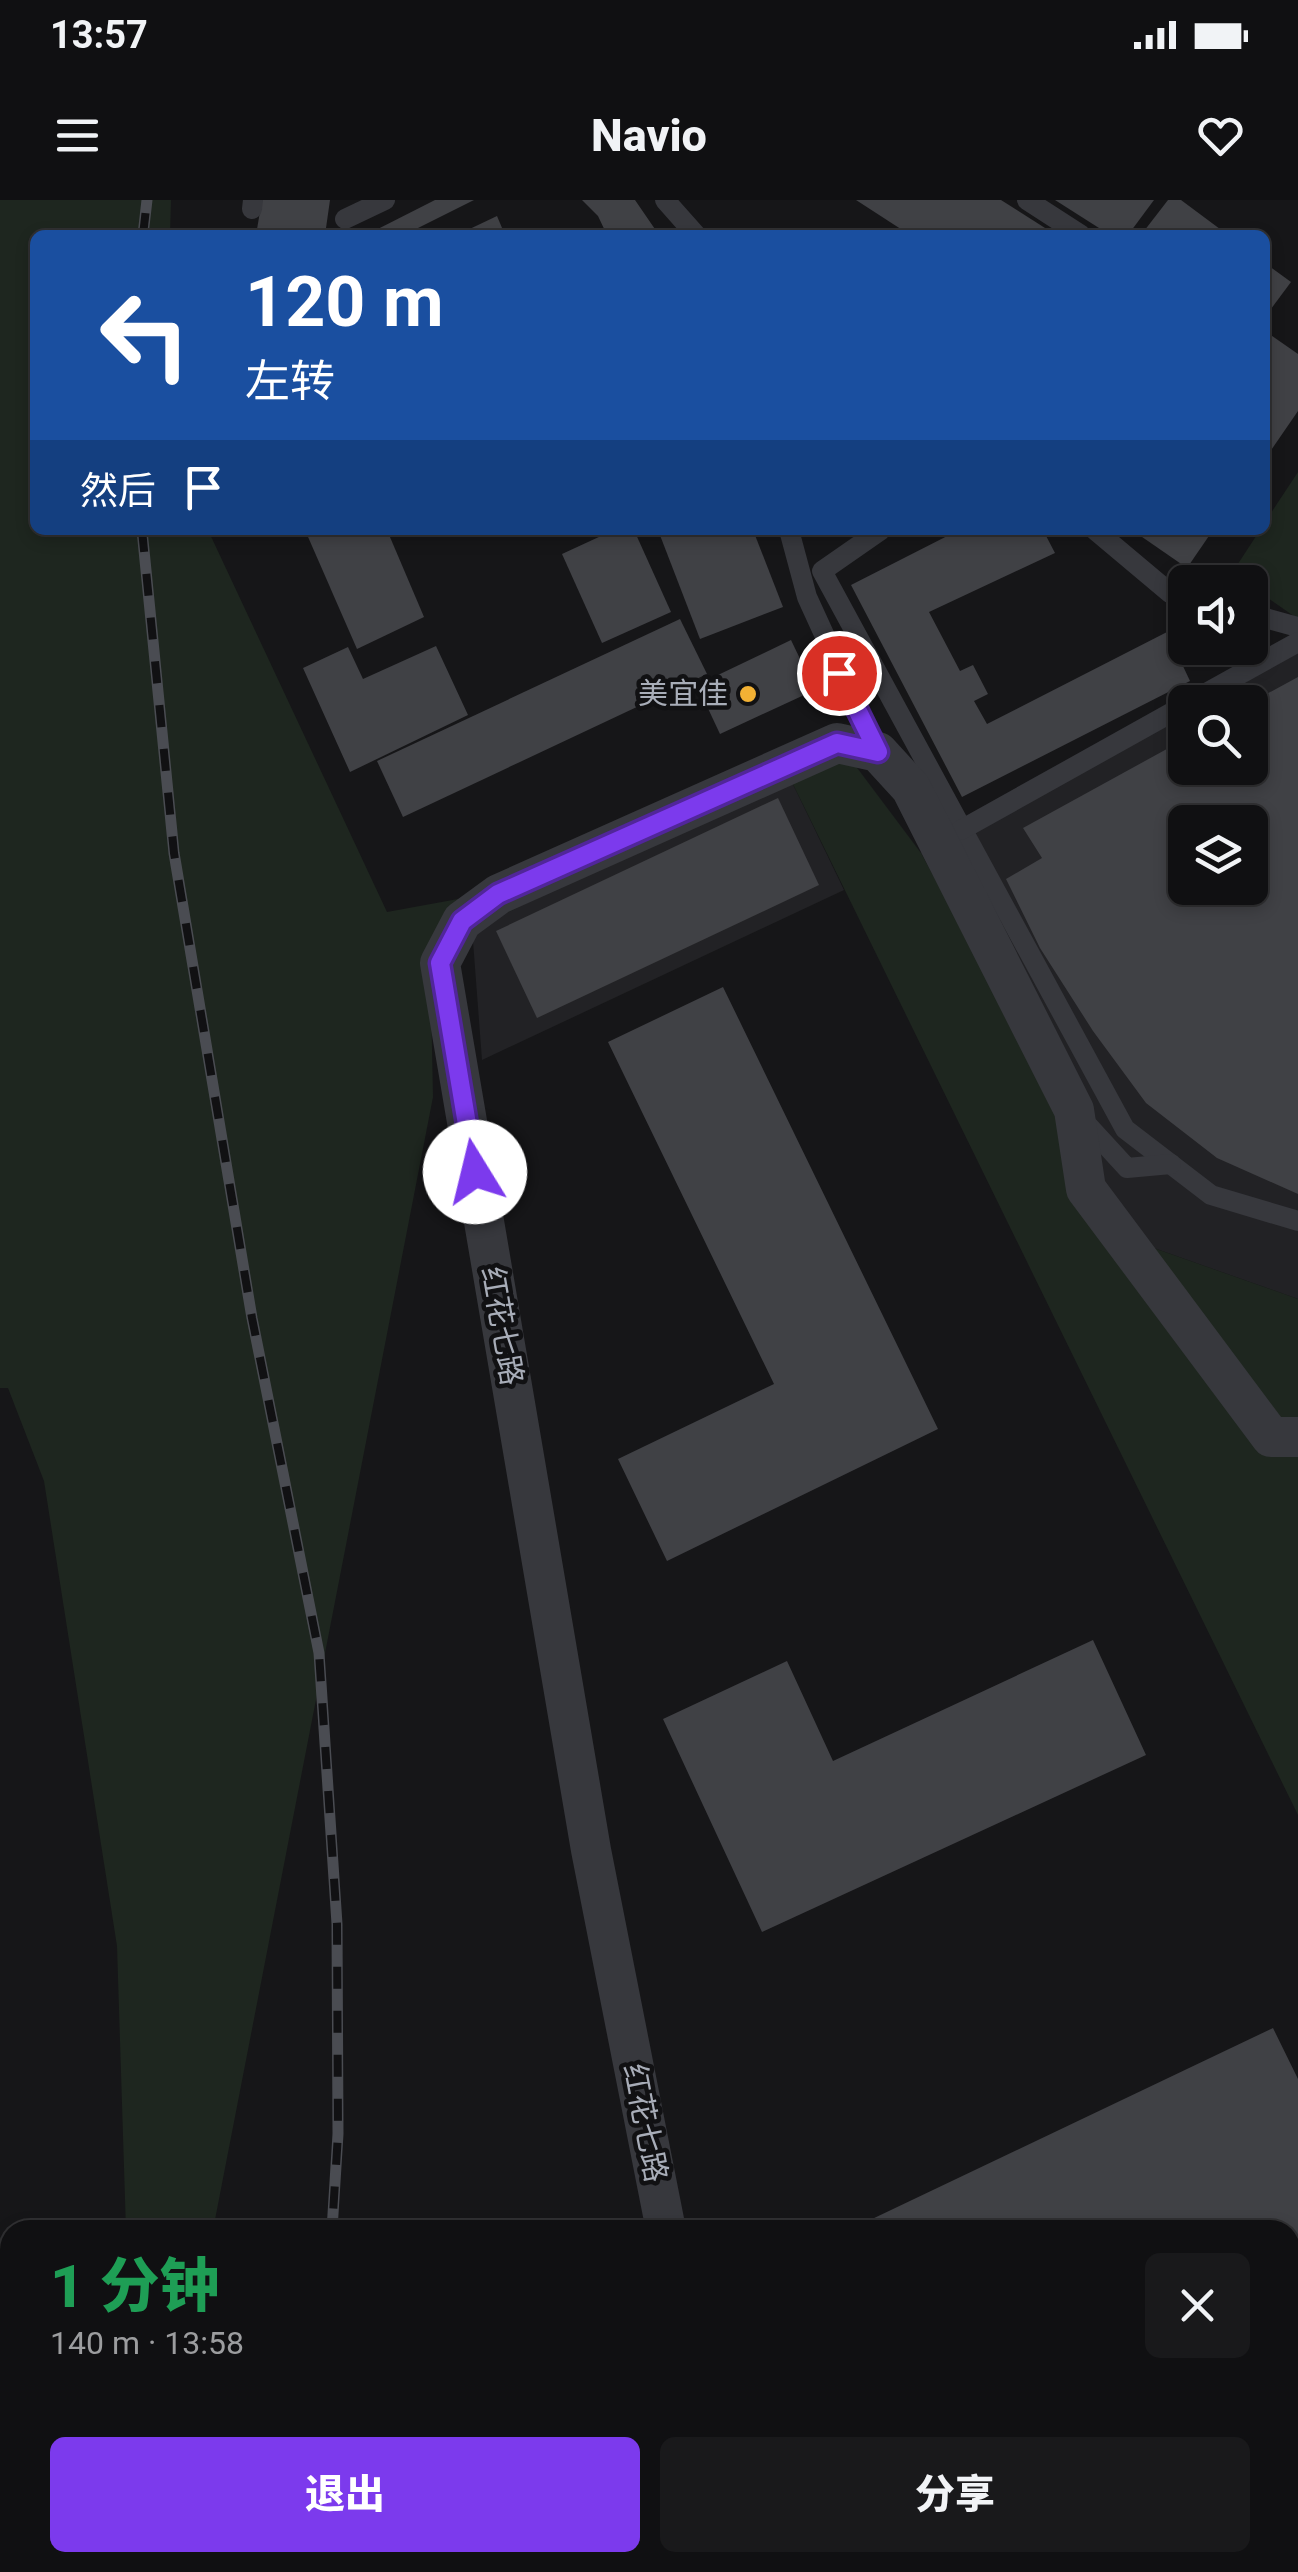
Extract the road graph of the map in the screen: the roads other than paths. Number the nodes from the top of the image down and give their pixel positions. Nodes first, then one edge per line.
1 (385, 200) edge
2 (665, 200) edge
3 (1027, 200) edge
4 (345, 219) dead end
5 (692, 230) edge
6 (1073, 230) edge
7 (790, 535) edge
8 (874, 535) edge
9 (1101, 535) edge
10 (1168, 591) edge
11 (1268, 619) edge
12 (1298, 627) edge
13 (1298, 642) edge
14 (1221, 685) edge
15 (1168, 715) edge
16 (878, 752) junction
17 (961, 830) junction
18 (1074, 1110) junction
19 (1170, 1164) junction
20 (1298, 1221) edge
21 (1298, 1437) edge
22 (664, 2220) edge

1 - 4 lane
2 - 5 lane
3 - 6 lane
7 - 16 lane
8 - 17 lane
9 - 10 lane
11 - 12 lane
13 - 14 lane
15 - 17 lane
16 - 18 street
16 - 22 street, 红花七路
17 - 19 lane
18 - 19 lane
18 - 21 street
19 - 20 lane

